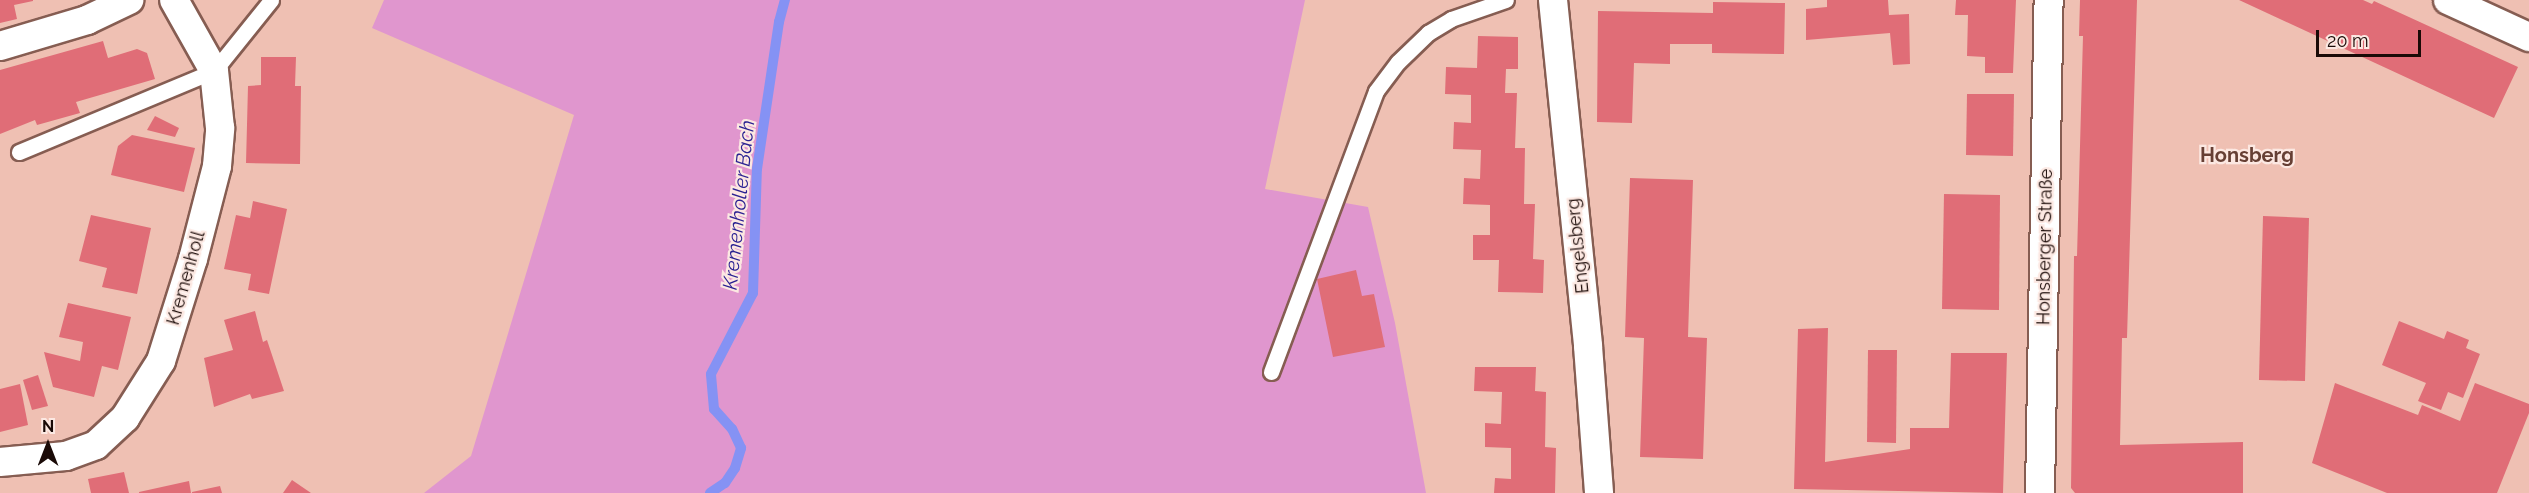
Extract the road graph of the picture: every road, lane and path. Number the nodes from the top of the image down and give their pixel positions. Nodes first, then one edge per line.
1 (129, 0) edge
2 (174, 0) edge
3 (271, 0) edge
4 (1506, 0) edge
5 (1554, 0) edge
6 (2049, 0) edge
7 (2448, 0) edge
8 (2529, 37) edge
9 (0, 46) edge
10 (214, 72) junction
11 (19, 152) dead end
12 (1271, 372) dead end
13 (0, 462) edge
14 (1599, 493) edge
15 (2040, 493) edge

1 - 9 street
2 - 10 street, Kremenholl
3 - 10 lane
4 - 12 lane
5 - 14 street, Engelsberg
6 - 15 street, Honsberger Straße
7 - 8 street
10 - 11 lane
10 - 13 street, Kremenholl

